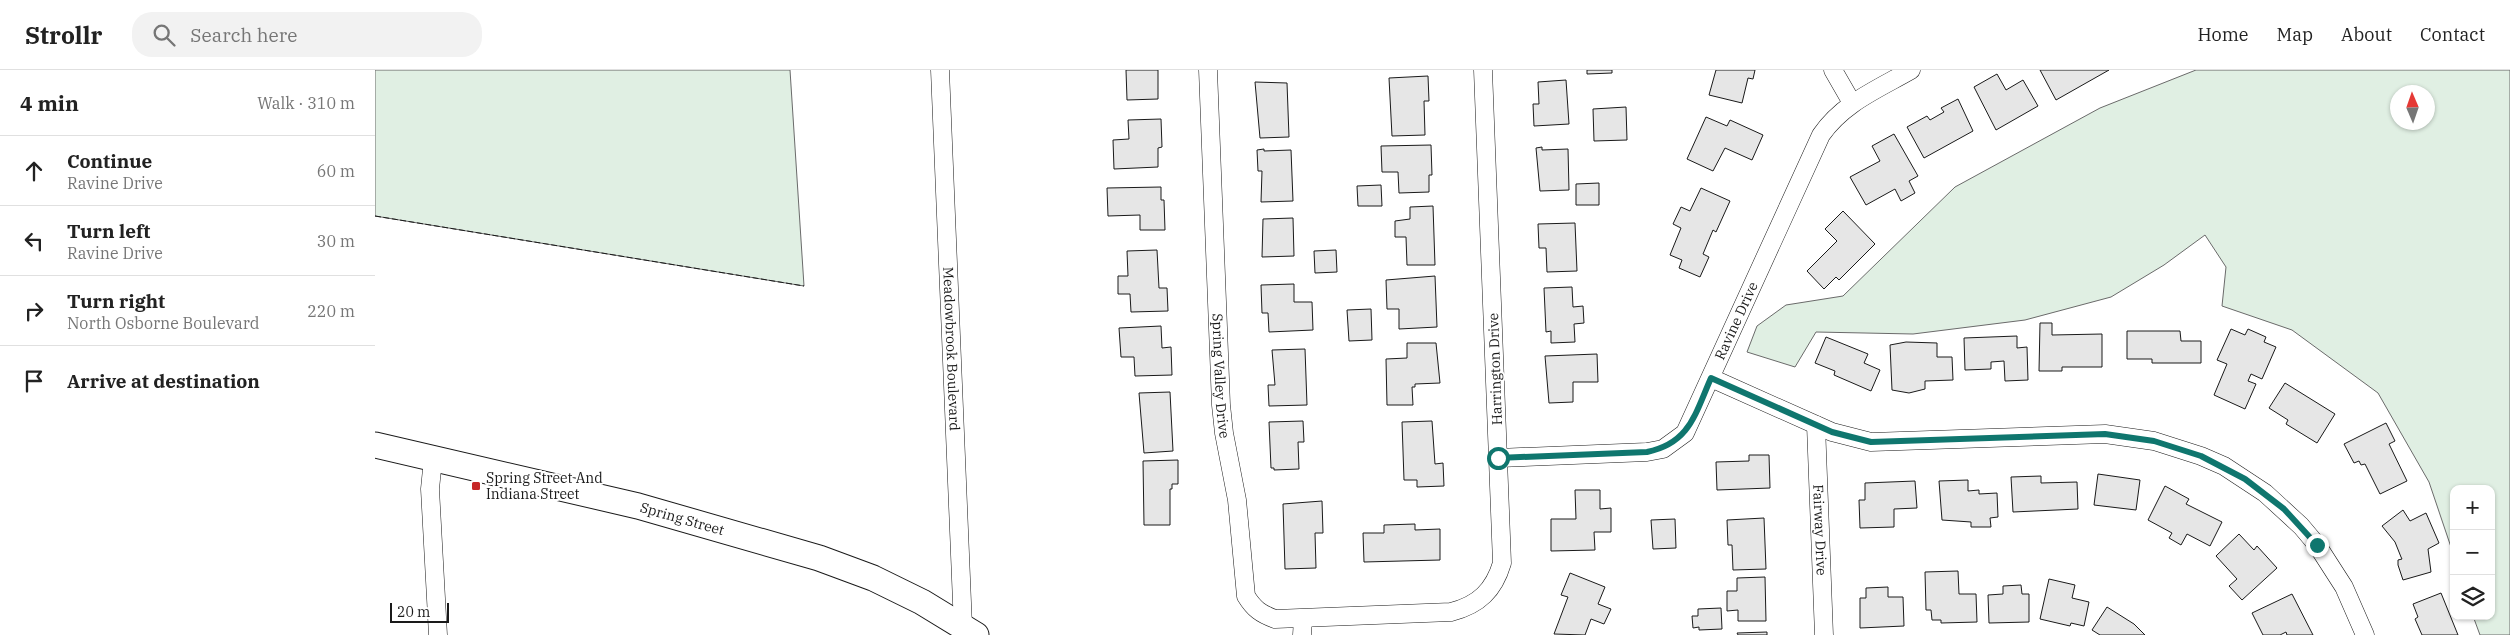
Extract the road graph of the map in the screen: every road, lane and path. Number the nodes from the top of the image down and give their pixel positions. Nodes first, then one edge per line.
1 (940, 70) edge
2 (1208, 70) edge
3 (1483, 70) edge
4 (1833, 70) edge
5 (1911, 70) edge
6 (1851, 103) junction
7 (1711, 378) junction
8 (1816, 425) junction
9 (375, 445) edge
10 (1498, 458) junction
11 (433, 459) junction
12 (1303, 627) edge
13 (969, 631) edge
14 (438, 635) edge
15 (1824, 635) edge
16 (2365, 635) edge

1 - 13 street, Meadowbrook Boulevard
2 - 12 street, Spring Valley Drive
3 - 10 street, Harrington Drive
4 - 6 street
5 - 6 street, Ravine Drive
6 - 7 street, Ravine Drive
7 - 8 street
7 - 10 street, Ravine Drive
8 - 15 street, Fairway Drive
8 - 16 street
9 - 11 main road, Spring Street
10 - 12 street, Harrington Drive
11 - 13 main road, Spring Street
11 - 14 street

